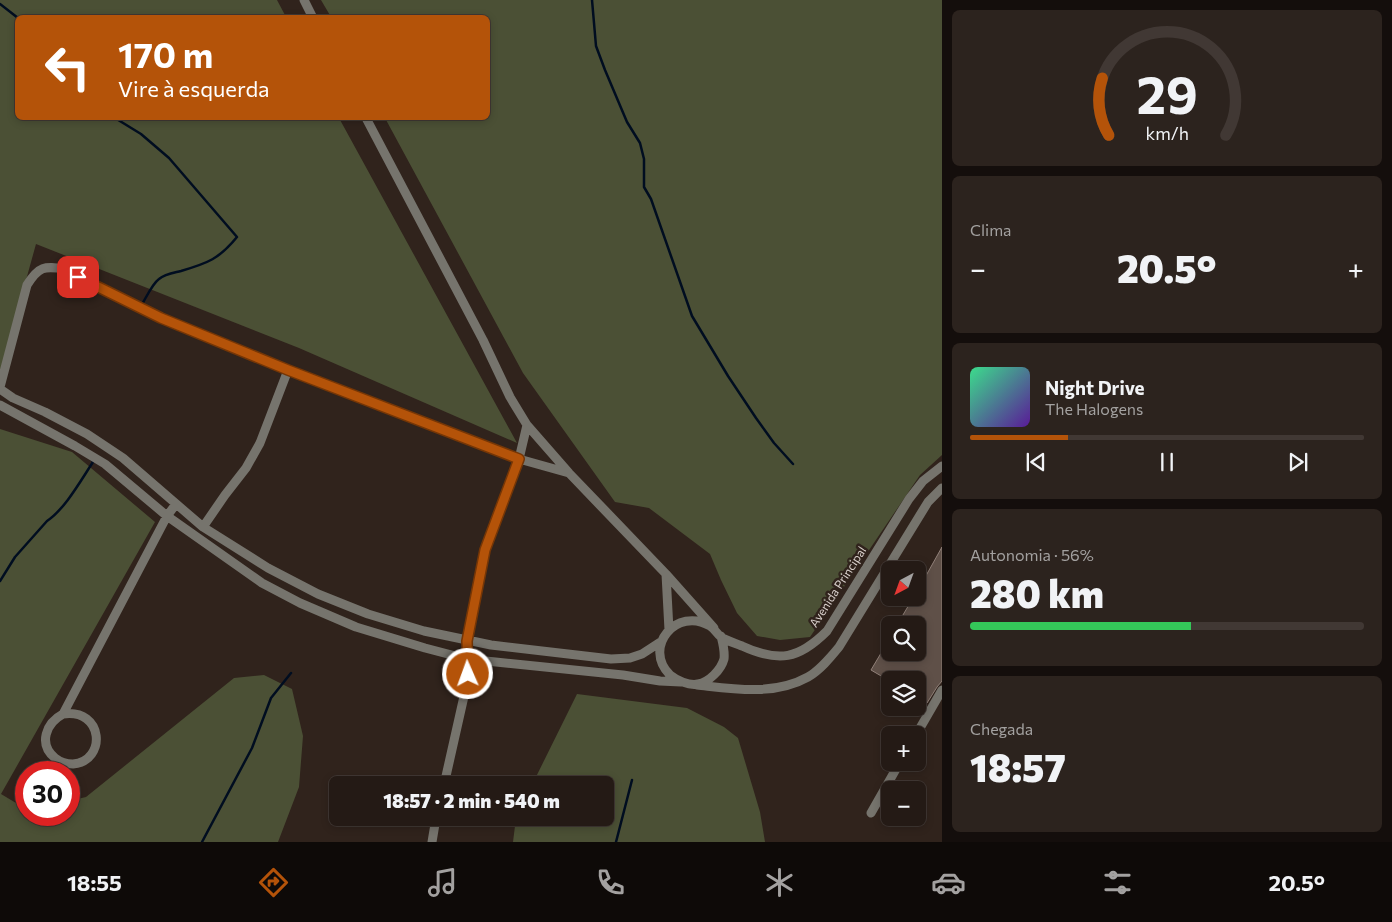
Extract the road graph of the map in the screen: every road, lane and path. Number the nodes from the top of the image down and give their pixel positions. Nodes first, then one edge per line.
1 (304, 0) edge
2 (312, 15) edge
3 (367, 120) edge
4 (288, 370) junction
5 (0, 388) edge
6 (0, 405) edge
7 (527, 426) junction
8 (519, 459) junction
9 (942, 466) edge
10 (568, 473) junction
11 (942, 488) edge
12 (176, 504) junction
13 (167, 516) junction
14 (203, 527) junction
15 (666, 574) junction
16 (714, 628) junction
17 (668, 630) junction
18 (721, 636) junction
19 (662, 640) junction
20 (467, 641) junction
21 (467, 659) junction
22 (680, 682) junction
23 (697, 685) junction
24 (942, 690) edge
25 (63, 714) junction
26 (921, 726) edge
27 (895, 771) edge
28 (446, 776) edge
29 (871, 813) dead end
30 (435, 826) edge
31 (432, 842) edge

1 - 2 street
3 - 7 street
4 - 5 street
4 - 8 street
4 - 14 street
5 - 12 street
6 - 13 street
7 - 8 street
7 - 10 street
8 - 10 street
8 - 20 street
9 - 18 street, Avenida Principal
10 - 15 street
11 - 23 street
12 - 13 street
12 - 14 street
13 - 21 street
13 - 25 street
14 - 20 street
15 - 16 street
15 - 17 street
16 - 17 street
16 - 18 street
17 - 19 street
18 - 23 street
19 - 20 street
19 - 22 street
20 - 21 street
21 - 22 street
21 - 28 street
22 - 23 street
24 - 26 street
25 - 25 street
27 - 29 street
30 - 31 street

